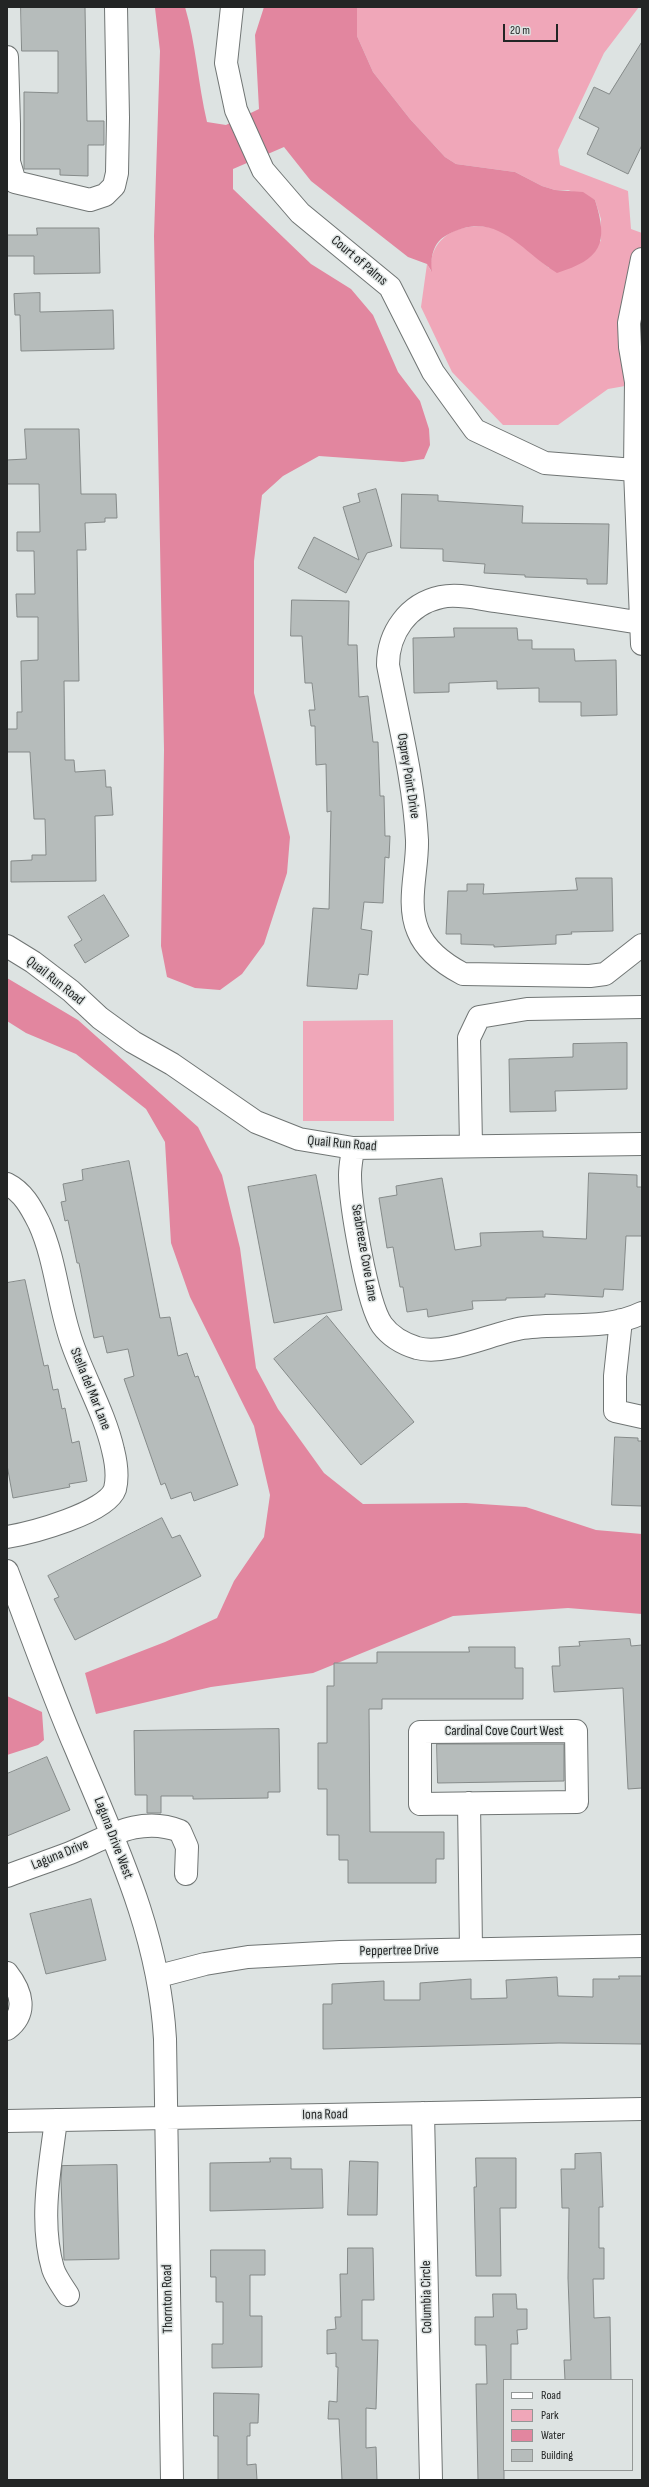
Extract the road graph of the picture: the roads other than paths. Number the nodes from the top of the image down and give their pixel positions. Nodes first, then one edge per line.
1 (116, 7) edge
2 (232, 7) edge
3 (7, 57) edge
4 (8, 124) edge
5 (642, 259) edge
6 (635, 470) junction
7 (642, 623) edge
8 (642, 644) edge
9 (642, 945) edge
10 (7, 946) edge
11 (642, 1008) edge
12 (642, 1144) edge
13 (471, 1146) junction
14 (353, 1148) junction
15 (7, 1184) edge
16 (642, 1313) edge
17 (621, 1320) junction
18 (642, 1417) edge
19 (7, 1538) edge
20 (7, 1571) edge
21 (468, 1803) junction
22 (113, 1832) junction
23 (186, 1874) dead end
24 (7, 1876) edge
25 (642, 1946) edge
26 (471, 1949) junction
27 (7, 1973) edge
28 (159, 1976) junction
29 (7, 2029) edge
30 (642, 2109) edge
31 (423, 2113) junction
32 (165, 2118) junction
33 (56, 2120) junction
34 (7, 2121) edge
35 (68, 2295) dead end
36 (172, 2480) edge
37 (430, 2480) edge

1 - 4 street
2 - 6 street, Court of Palms
3 - 4 street
5 - 6 street
6 - 7 street
7 - 8 street
7 - 9 street, Osprey Point Drive
10 - 14 street, Quail Run Road
11 - 13 street
12 - 13 street, Quail Run Road
13 - 14 street, Quail Run Road
14 - 17 street, Seabreeze Cove Lane
15 - 19 street, Stella del Mar Lane
16 - 17 street, Seabreeze Cove Lane
17 - 18 street
20 - 22 street, Laguna Drive West
21 - 21 street, Cardinal Cove Court West
21 - 26 street
22 - 23 street, Laguna Drive
22 - 24 street, Laguna Drive
22 - 28 street, Laguna Drive West
25 - 26 street, Peppertree Drive
26 - 28 street, Peppertree Drive
27 - 29 street
28 - 32 street, Laguna Drive West
30 - 31 street, Iona Road
31 - 32 street, Iona Road
31 - 37 street, Columbia Circle
32 - 33 street, Iona Road
32 - 36 street, Thornton Road
33 - 34 street, Iona Road
33 - 35 street

